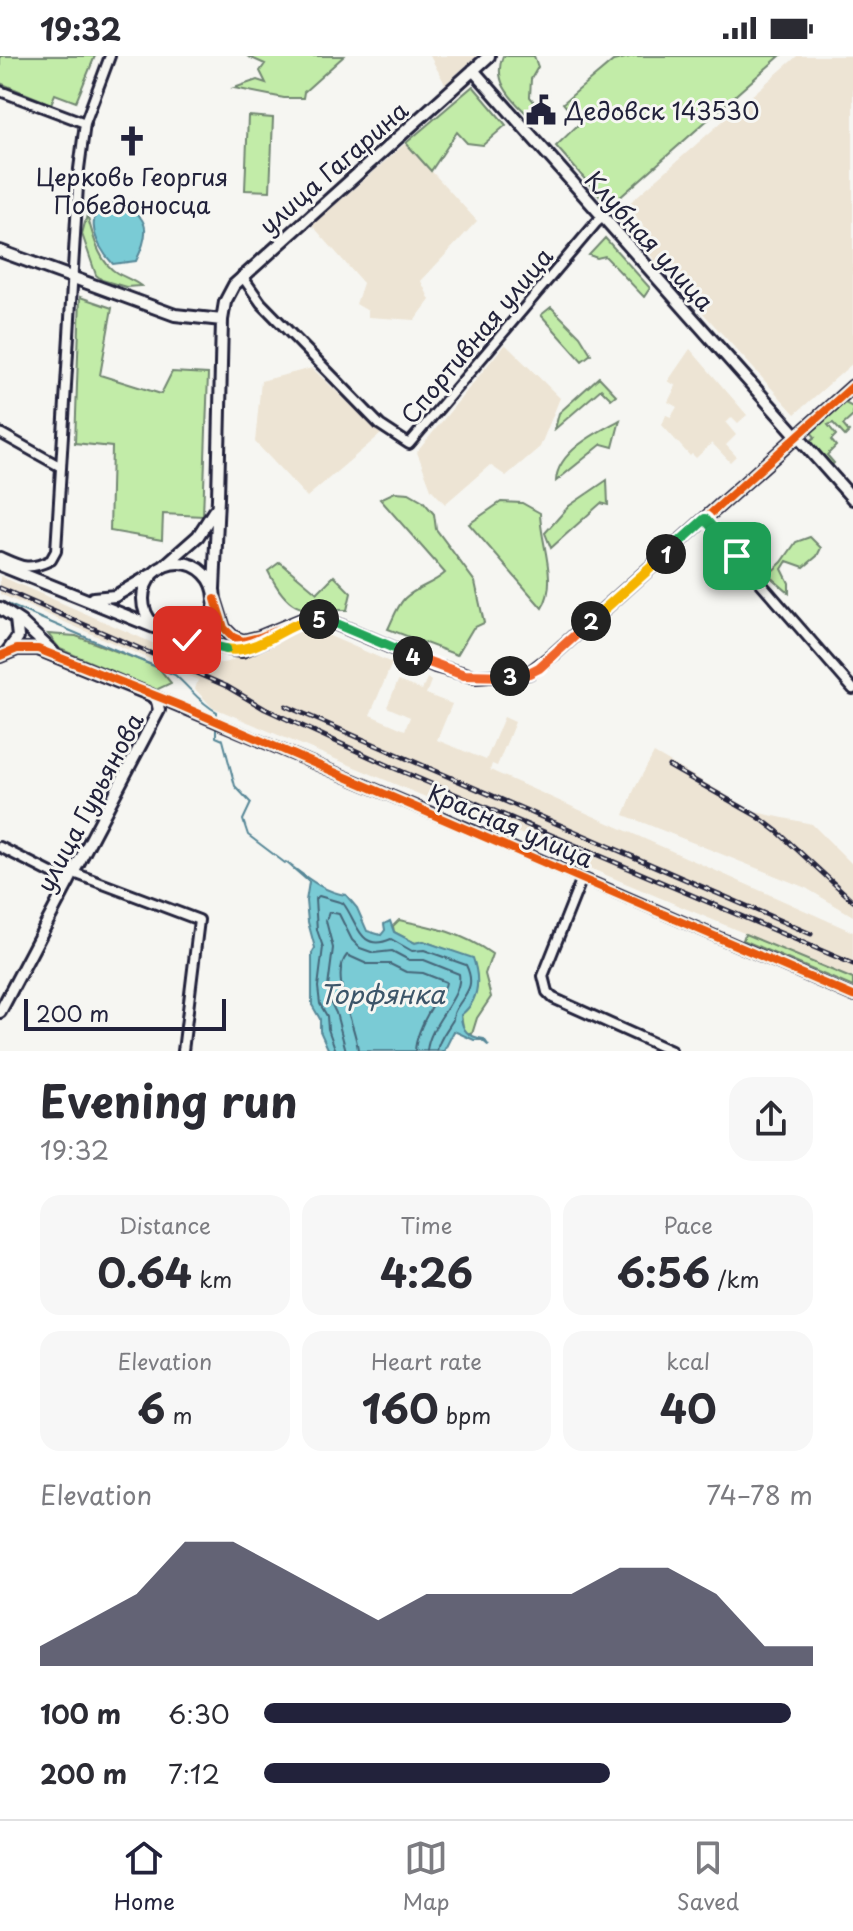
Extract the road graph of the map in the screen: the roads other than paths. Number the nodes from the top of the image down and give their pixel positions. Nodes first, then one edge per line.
1 (110, 56) edge
2 (489, 56) edge
3 (473, 70) junction
4 (0, 91) edge
5 (85, 123) junction
6 (603, 217) junction
7 (0, 251) edge
8 (242, 276) junction
9 (74, 278) junction
10 (222, 320) junction
11 (853, 386) edge
12 (0, 433) edge
13 (798, 437) junction
14 (61, 467) junction
15 (218, 498) junction
16 (853, 499) edge
17 (705, 519) junction
18 (0, 557) edge
19 (0, 565) edge
20 (158, 571) junction
21 (214, 594) junction
22 (83, 596) junction
23 (0, 608) edge
24 (16, 619) junction
25 (160, 629) junction
26 (280, 630) junction
27 (171, 634) junction
28 (1, 656) edge
29 (65, 660) junction
30 (853, 689) edge
31 (151, 695) junction
32 (0, 847) edge
33 (72, 878) junction
34 (582, 878) junction
35 (853, 996) edge
36 (0, 1012) edge
37 (183, 1051) edge
38 (671, 1051) edge

1 - 5 street
2 - 3 street, улица Гагарина
3 - 6 street, Клубная улица
3 - 8 street, улица Гагарина
4 - 5 street
5 - 9 street
6 - 8 street, Спортивная улица
6 - 13 street, Клубная улица
7 - 9 street
8 - 10 street, улица Гагарина
9 - 10 street
9 - 14 street
10 - 15 street, улица Гагарина
11 - 13 street
12 - 14 street
13 - 16 street, Клубная улица
13 - 17 street
14 - 18 street
15 - 20 street
15 - 21 street, улица Гагарина
17 - 26 street
17 - 30 street
19 - 22 street
20 - 21 street
20 - 22 street
20 - 25 street
21 - 26 street
21 - 27 street
22 - 25 street
23 - 24 street
24 - 28 street
24 - 29 street
25 - 27 street
26 - 27 street
28 - 29 street
29 - 31 street
31 - 33 street, улица Гурьянова
31 - 34 street, Красная улица
32 - 33 street
33 - 36 street, улица Гурьянова
33 - 37 street
34 - 35 street, Красная улица
34 - 38 street

